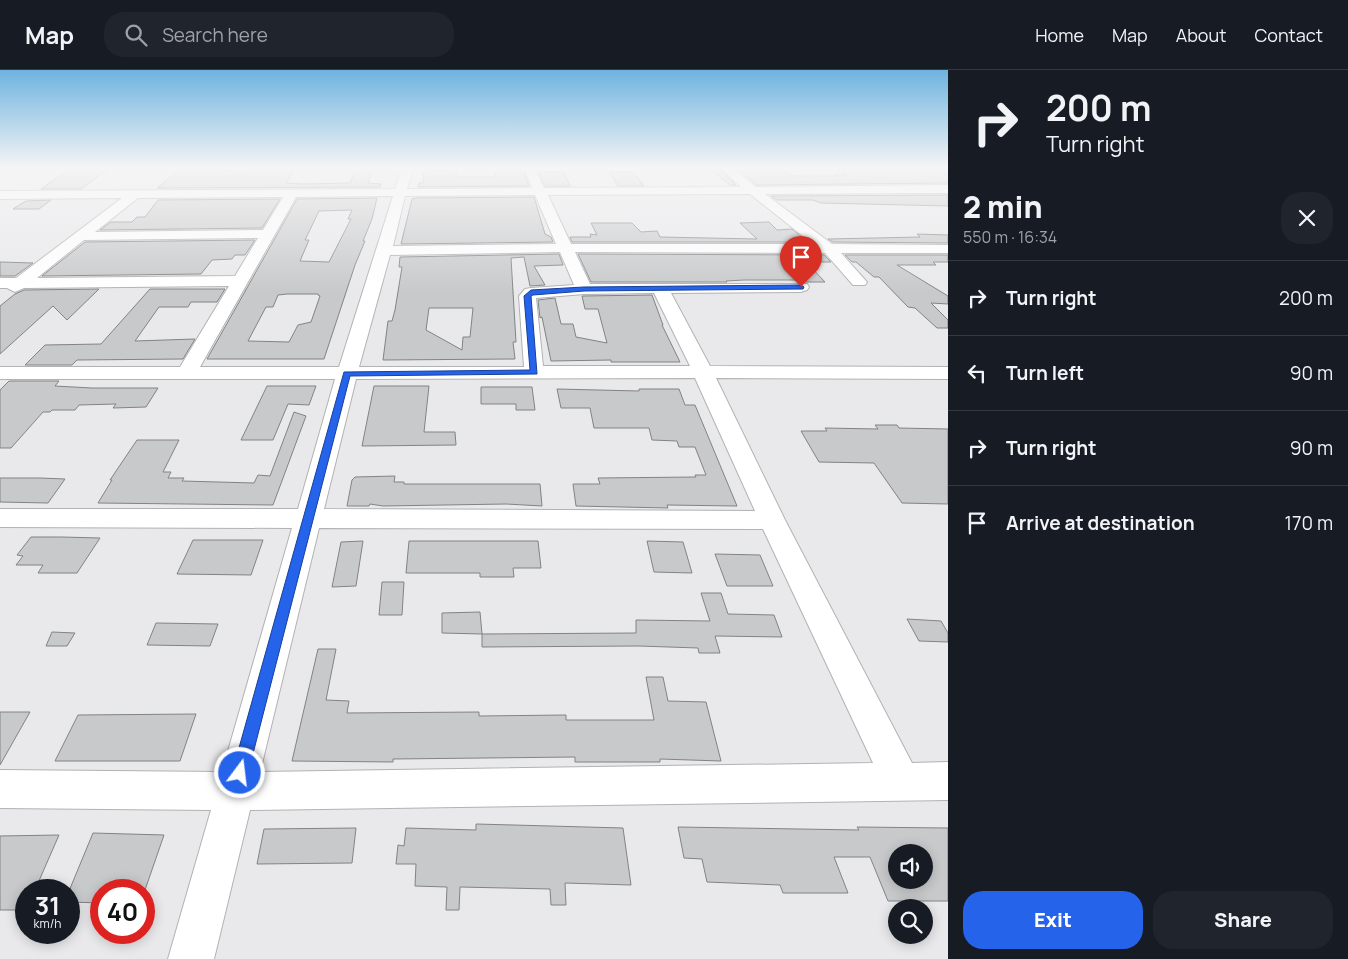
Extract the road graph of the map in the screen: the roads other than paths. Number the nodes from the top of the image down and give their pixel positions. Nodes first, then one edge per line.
1 (114, 209) edge
2 (282, 209) edge
3 (395, 209) edge
4 (548, 209) edge
5 (777, 209) edge
6 (268, 234) junction
7 (80, 236) junction
8 (565, 248) junction
9 (829, 250) junction
10 (948, 250) edge
11 (384, 251) junction
12 (240, 281) junction
13 (859, 282) dead end
14 (0, 283) edge
15 (19, 283) junction
16 (801, 287) dead end
17 (660, 288) junction
18 (584, 289) junction
19 (0, 298) edge
20 (702, 371) junction
21 (534, 372) junction
22 (0, 373) edge
23 (948, 373) edge
24 (186, 374) junction
25 (347, 374) junction
26 (0, 518) edge
27 (308, 519) junction
28 (772, 520) junction
29 (948, 781) edge
30 (902, 782) junction
31 (0, 789) edge
32 (235, 792) junction
33 (191, 959) edge

1 - 7 street
2 - 6 street
3 - 11 street
4 - 8 street
5 - 9 street
6 - 7 street
6 - 12 street
7 - 15 street
8 - 9 street
8 - 11 street
8 - 18 street
9 - 10 street
9 - 13 street
11 - 25 street
12 - 15 street
12 - 24 street
14 - 15 street
15 - 19 street
16 - 17 street
17 - 18 street
17 - 20 street
18 - 21 street
20 - 21 street
20 - 23 street
20 - 28 street
21 - 25 street
22 - 24 street
24 - 25 street
25 - 27 street
26 - 27 street
27 - 28 street
27 - 32 street
28 - 30 street
29 - 30 street
30 - 32 street
31 - 32 street
32 - 33 street

